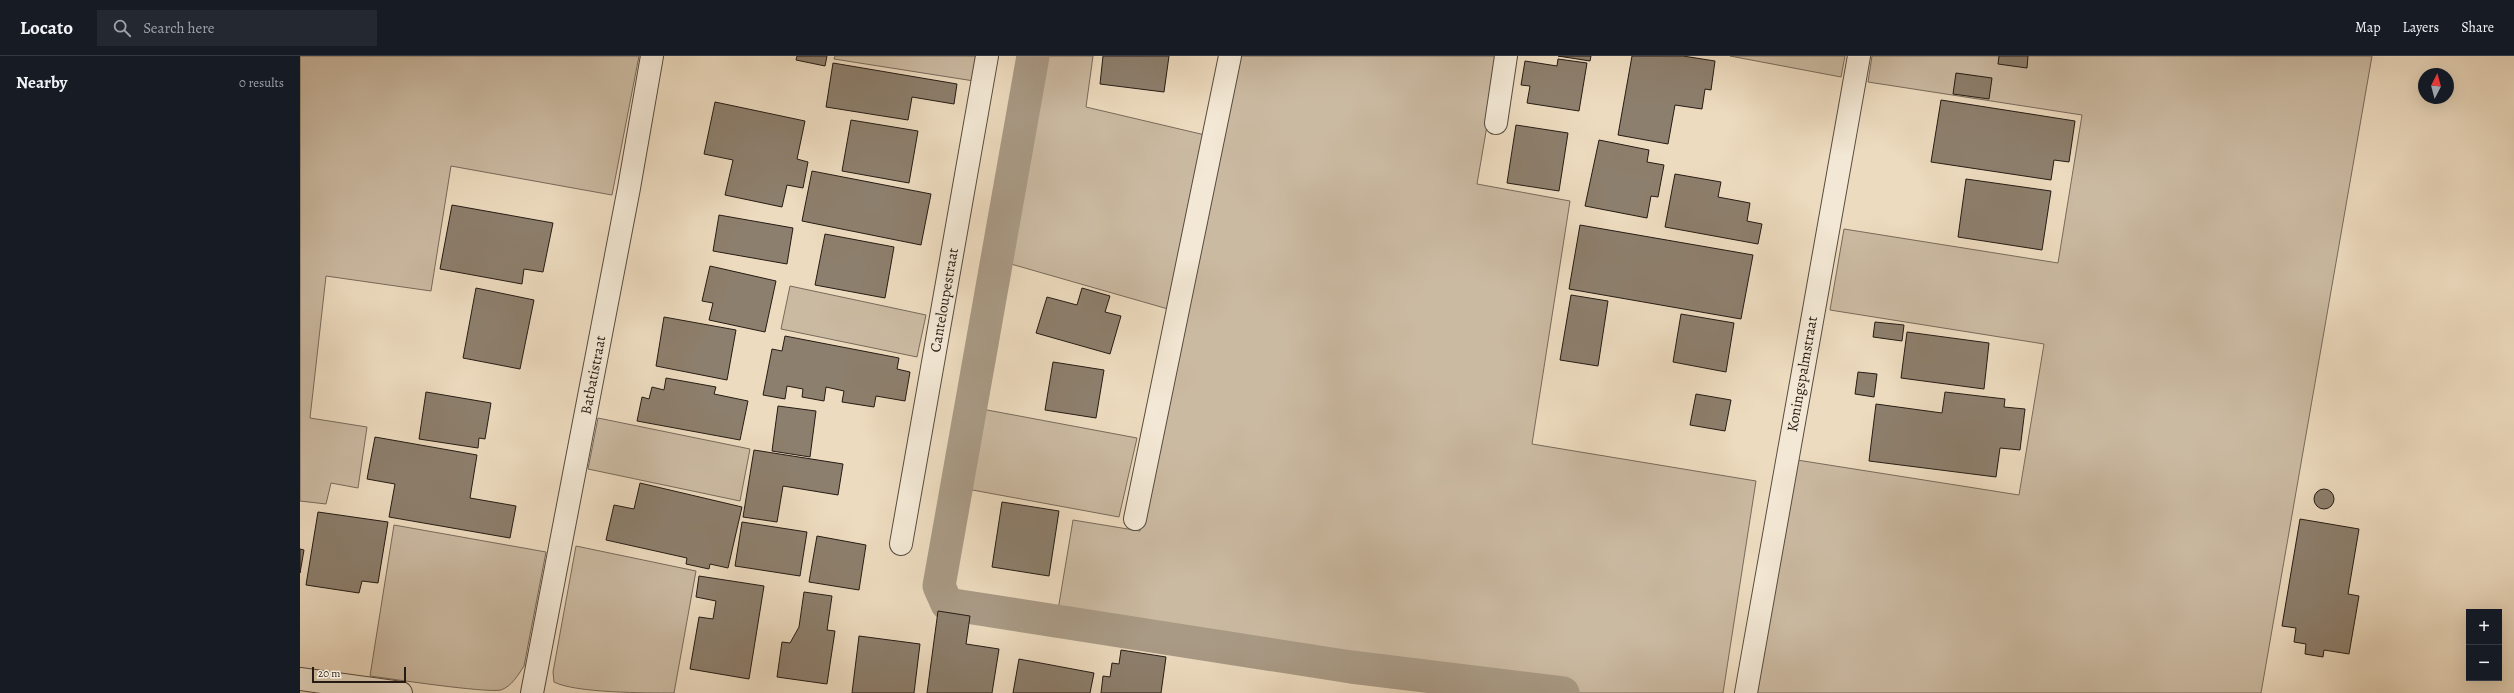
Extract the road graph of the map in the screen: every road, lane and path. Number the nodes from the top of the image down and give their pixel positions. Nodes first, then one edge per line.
1 (652, 56) edge
2 (987, 56) edge
3 (1230, 56) edge
4 (1506, 56) edge
5 (1859, 56) edge
6 (1496, 123) dead end
7 (1135, 519) dead end
8 (901, 544) dead end
9 (300, 679) edge
10 (401, 693) edge
11 (532, 693) edge
12 (1746, 693) edge

1 - 11 street, Batbatistraat
2 - 8 street, Canteloupestraat
3 - 7 street
4 - 6 street
5 - 12 street, Koningspalmstraat
9 - 10 street

